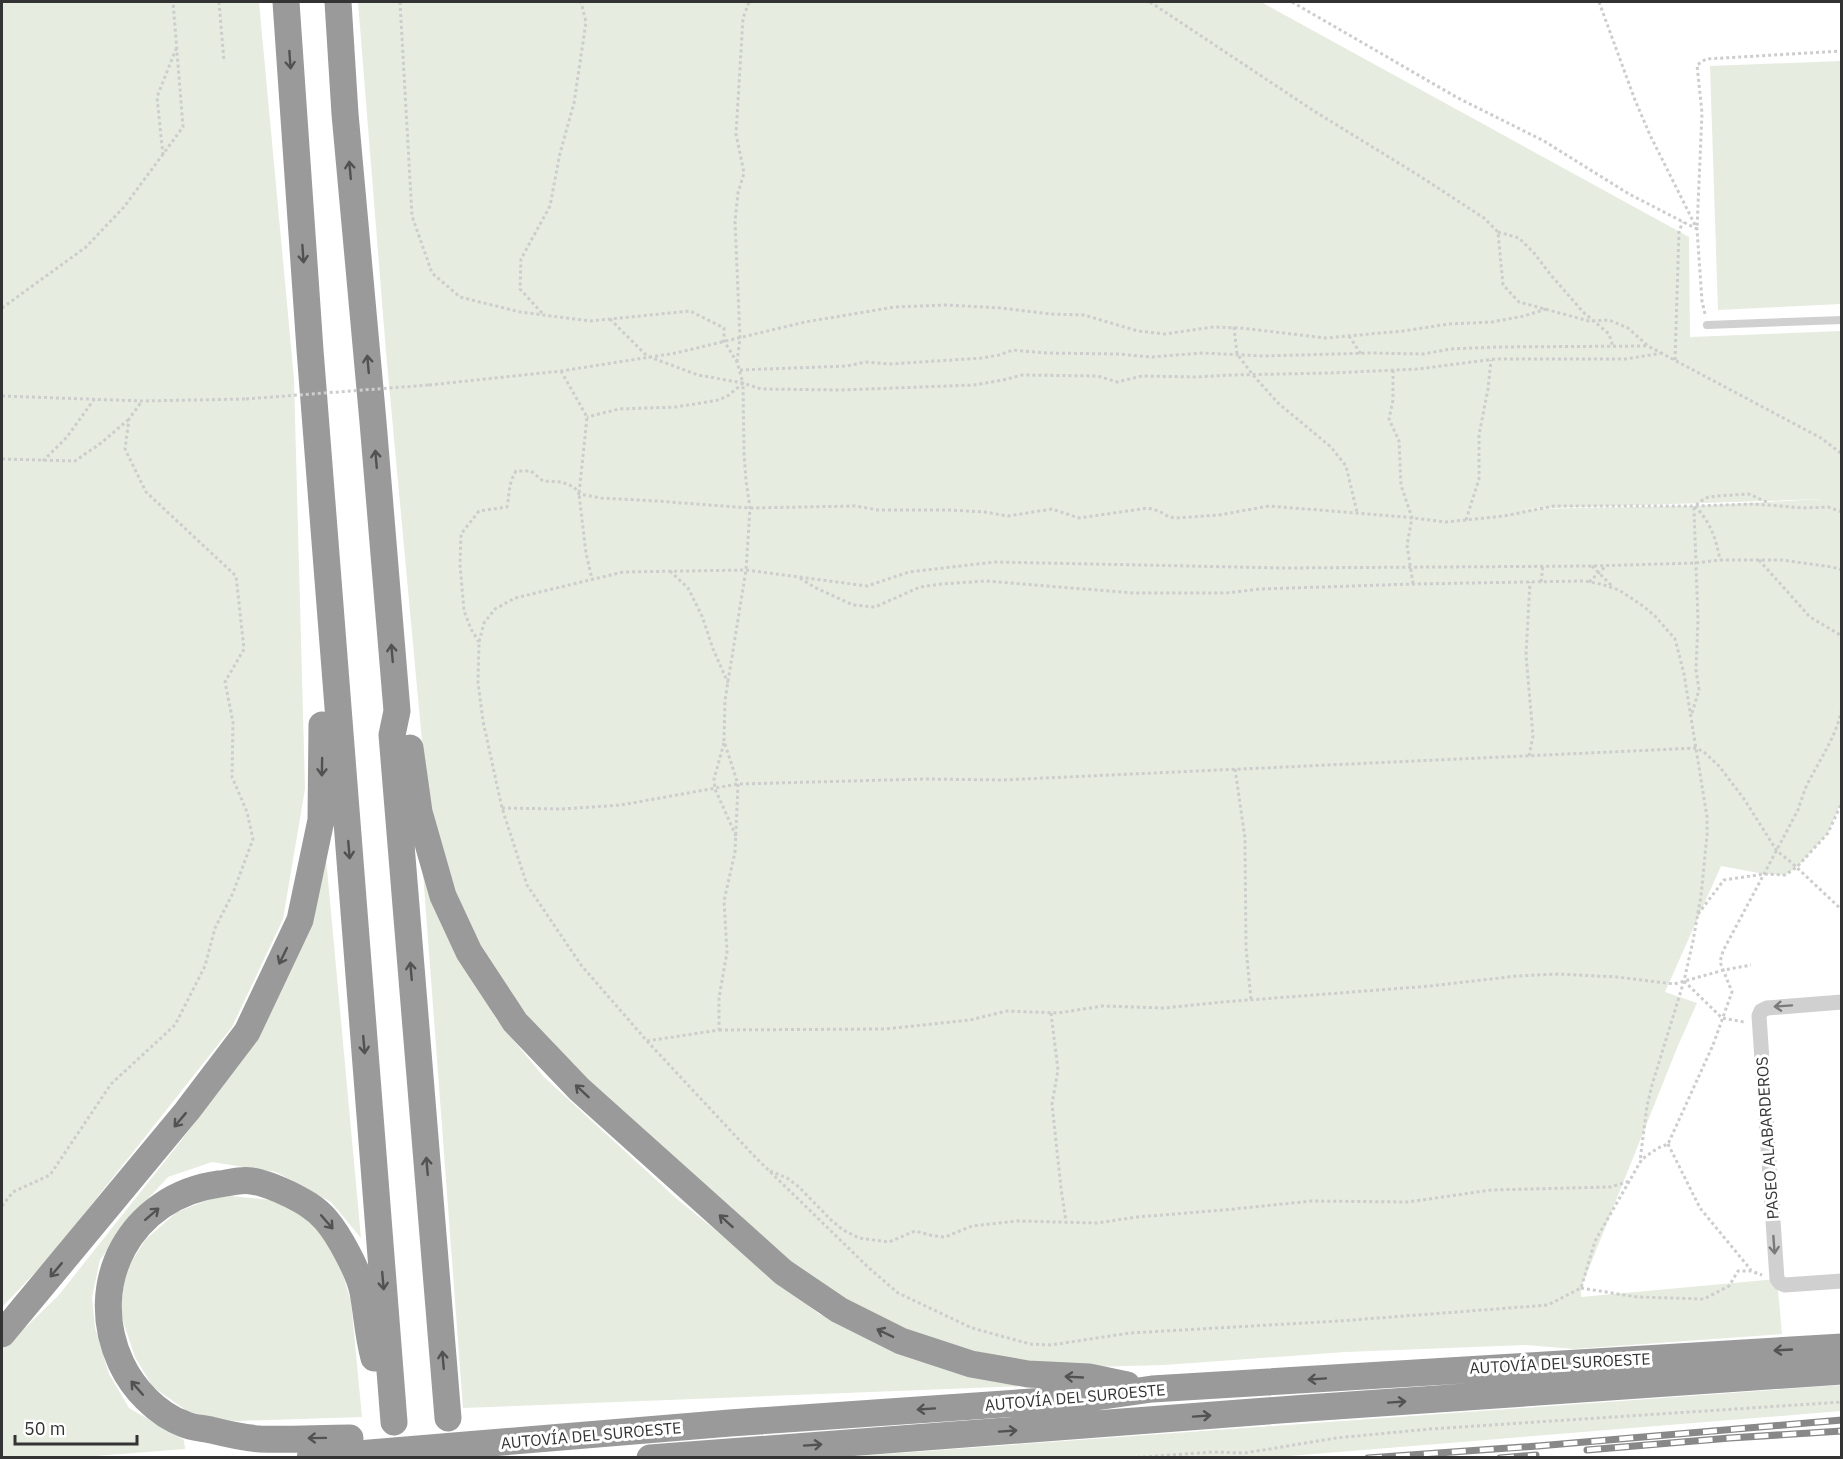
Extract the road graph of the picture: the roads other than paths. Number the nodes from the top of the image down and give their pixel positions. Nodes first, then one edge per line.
1 (286, 2) edge
2 (338, 2) edge
3 (1842, 320) edge
4 (1707, 325) road end
5 (321, 499) junction
6 (397, 711) junction
7 (1842, 1002) edge
8 (1842, 1281) edge
9 (2, 1334) edge
10 (1842, 1347) edge
11 (1842, 1371) edge
12 (1152, 1389) junction
13 (448, 1418) dead end
14 (730, 1423) junction
15 (310, 1458) edge
16 (650, 1458) edge

1 -> 5 highway
6 -> 2 highway
3 - 4 lane
5 -> 9 highway
5 - 14 highway
12 -> 6 highway
13 -> 6 highway
7 -> 8 street, PASEO ALABARDEROS
10 -> 12 highway, AUTOVÍA DEL SUROESTE
16 -> 11 highway, AUTOVÍA DEL SUROESTE
12 -> 14 highway, AUTOVÍA DEL SUROESTE
14 - 15 highway, AUTOVÍA DEL SUROESTE

